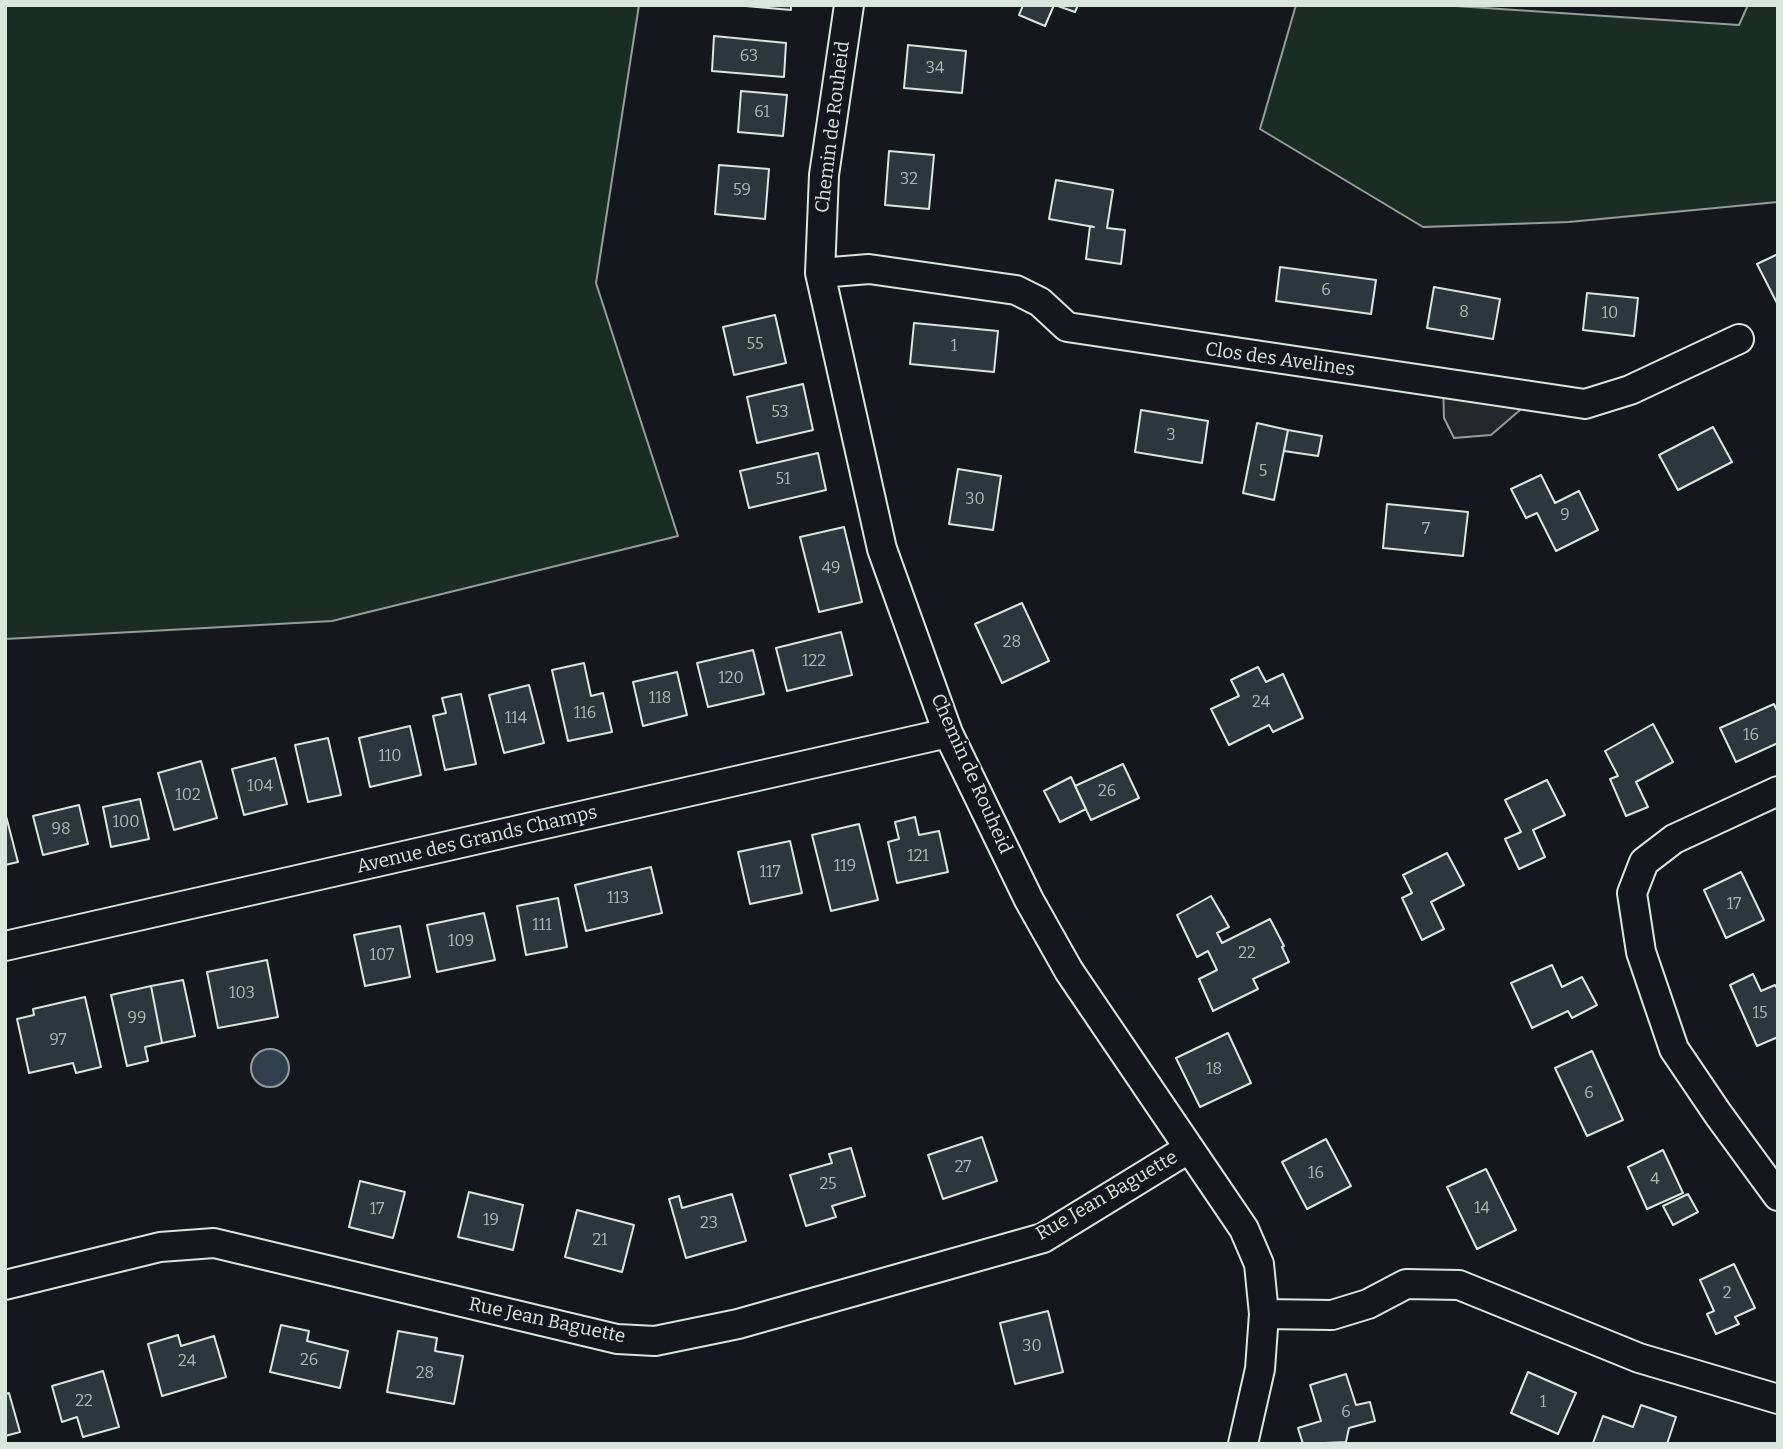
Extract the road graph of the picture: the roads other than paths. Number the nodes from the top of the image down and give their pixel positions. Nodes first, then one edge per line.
1 (849, 5) edge
2 (820, 273) junction
3 (1739, 339) dead end
4 (948, 733) junction
5 (1778, 791) edge
6 (5, 947) edge
7 (1188, 1149) junction
8 (1778, 1196) edge
9 (5, 1285) edge
10 (1264, 1314) junction
11 (1778, 1399) edge
12 (1243, 1444) edge

1 - 2 street, Chemin de Rouheid
2 - 3 street, Clos des Avelines
2 - 4 street, Chemin de Rouheid
4 - 6 street, Avenue des Grands Champs
4 - 7 street, Chemin de Rouheid
5 - 8 street
7 - 9 street, Rue Jean Baguette
7 - 10 street, Chemin de Rouheid
10 - 11 street
10 - 12 street, Chemin de Rouheid

